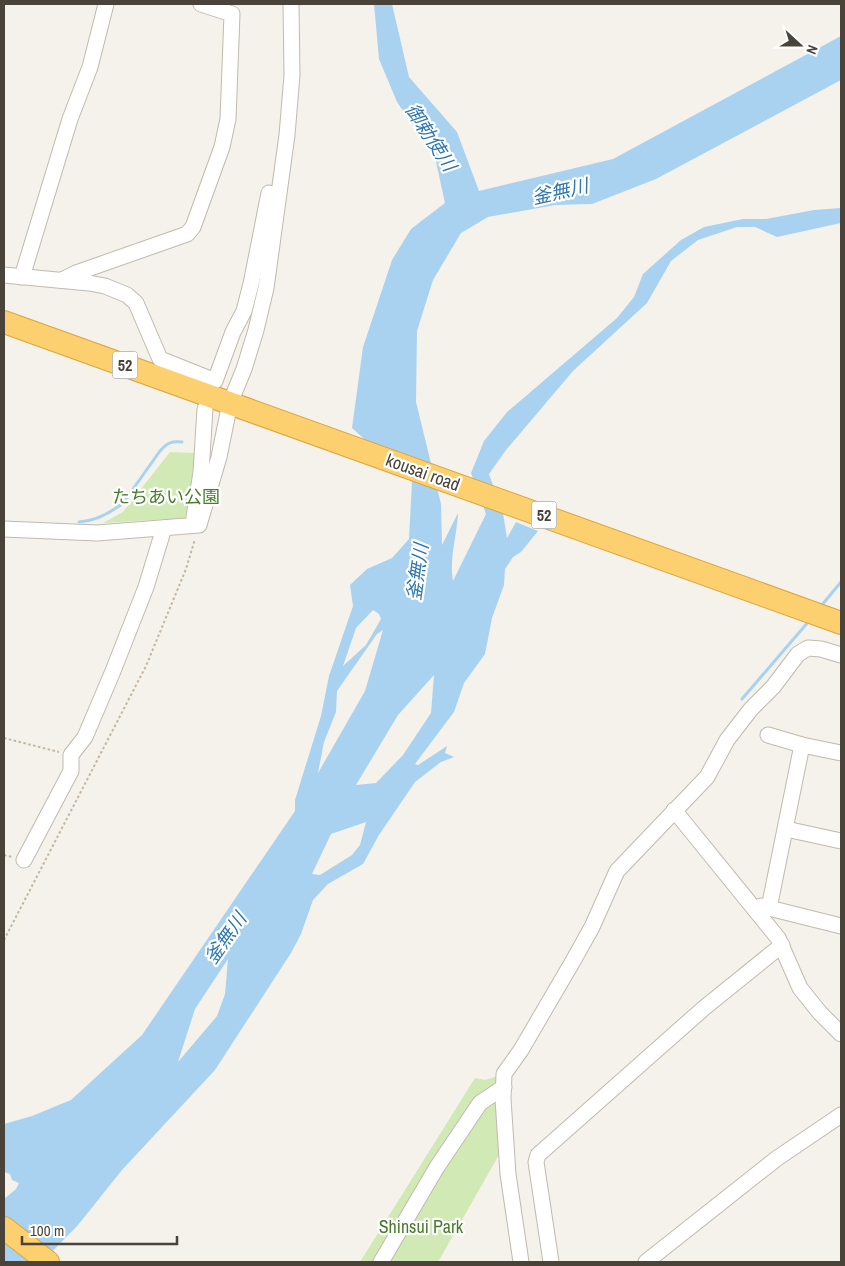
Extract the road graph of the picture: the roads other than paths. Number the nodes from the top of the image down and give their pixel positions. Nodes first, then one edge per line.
1 (106, 4) edge
2 (201, 4) edge
3 (291, 4) edge
4 (285, 150) junction
5 (4, 275) edge
6 (22, 277) junction
7 (60, 281) junction
8 (4, 322) edge
9 (238, 405) junction
10 (205, 409) dead end
11 (196, 525) junction
12 (164, 528) junction
13 (4, 529) edge
14 (841, 623) edge
15 (841, 655) edge
16 (768, 735) dead end
17 (802, 745) junction
18 (841, 753) edge
19 (674, 810) junction
20 (786, 829) junction
21 (841, 841) edge
22 (24, 860) dead end
23 (841, 926) edge
24 (782, 945) junction
25 (841, 1031) edge
26 (504, 1087) junction
27 (841, 1115) edge
28 (4, 1228) edge
29 (48, 1262) edge
30 (382, 1262) edge
31 (521, 1262) edge
32 (551, 1262) edge
33 (646, 1262) edge

1 - 6 street
2 - 7 street
3 - 4 street
4 - 7 street
4 - 9 street
5 - 6 street
6 - 7 street
8 - 9 highway, kousai road / 52
9 - 11 street
9 - 14 highway, kousai road / 52
10 - 11 street
11 - 12 street
12 - 13 street
12 - 22 street
15 - 19 street
16 - 17 street
17 - 18 street
17 - 20 street
19 - 24 street
19 - 26 street
20 - 21 street
20 - 23 street
24 - 25 street
24 - 32 street
26 - 30 street
26 - 31 street
27 - 33 street
28 - 29 highway

